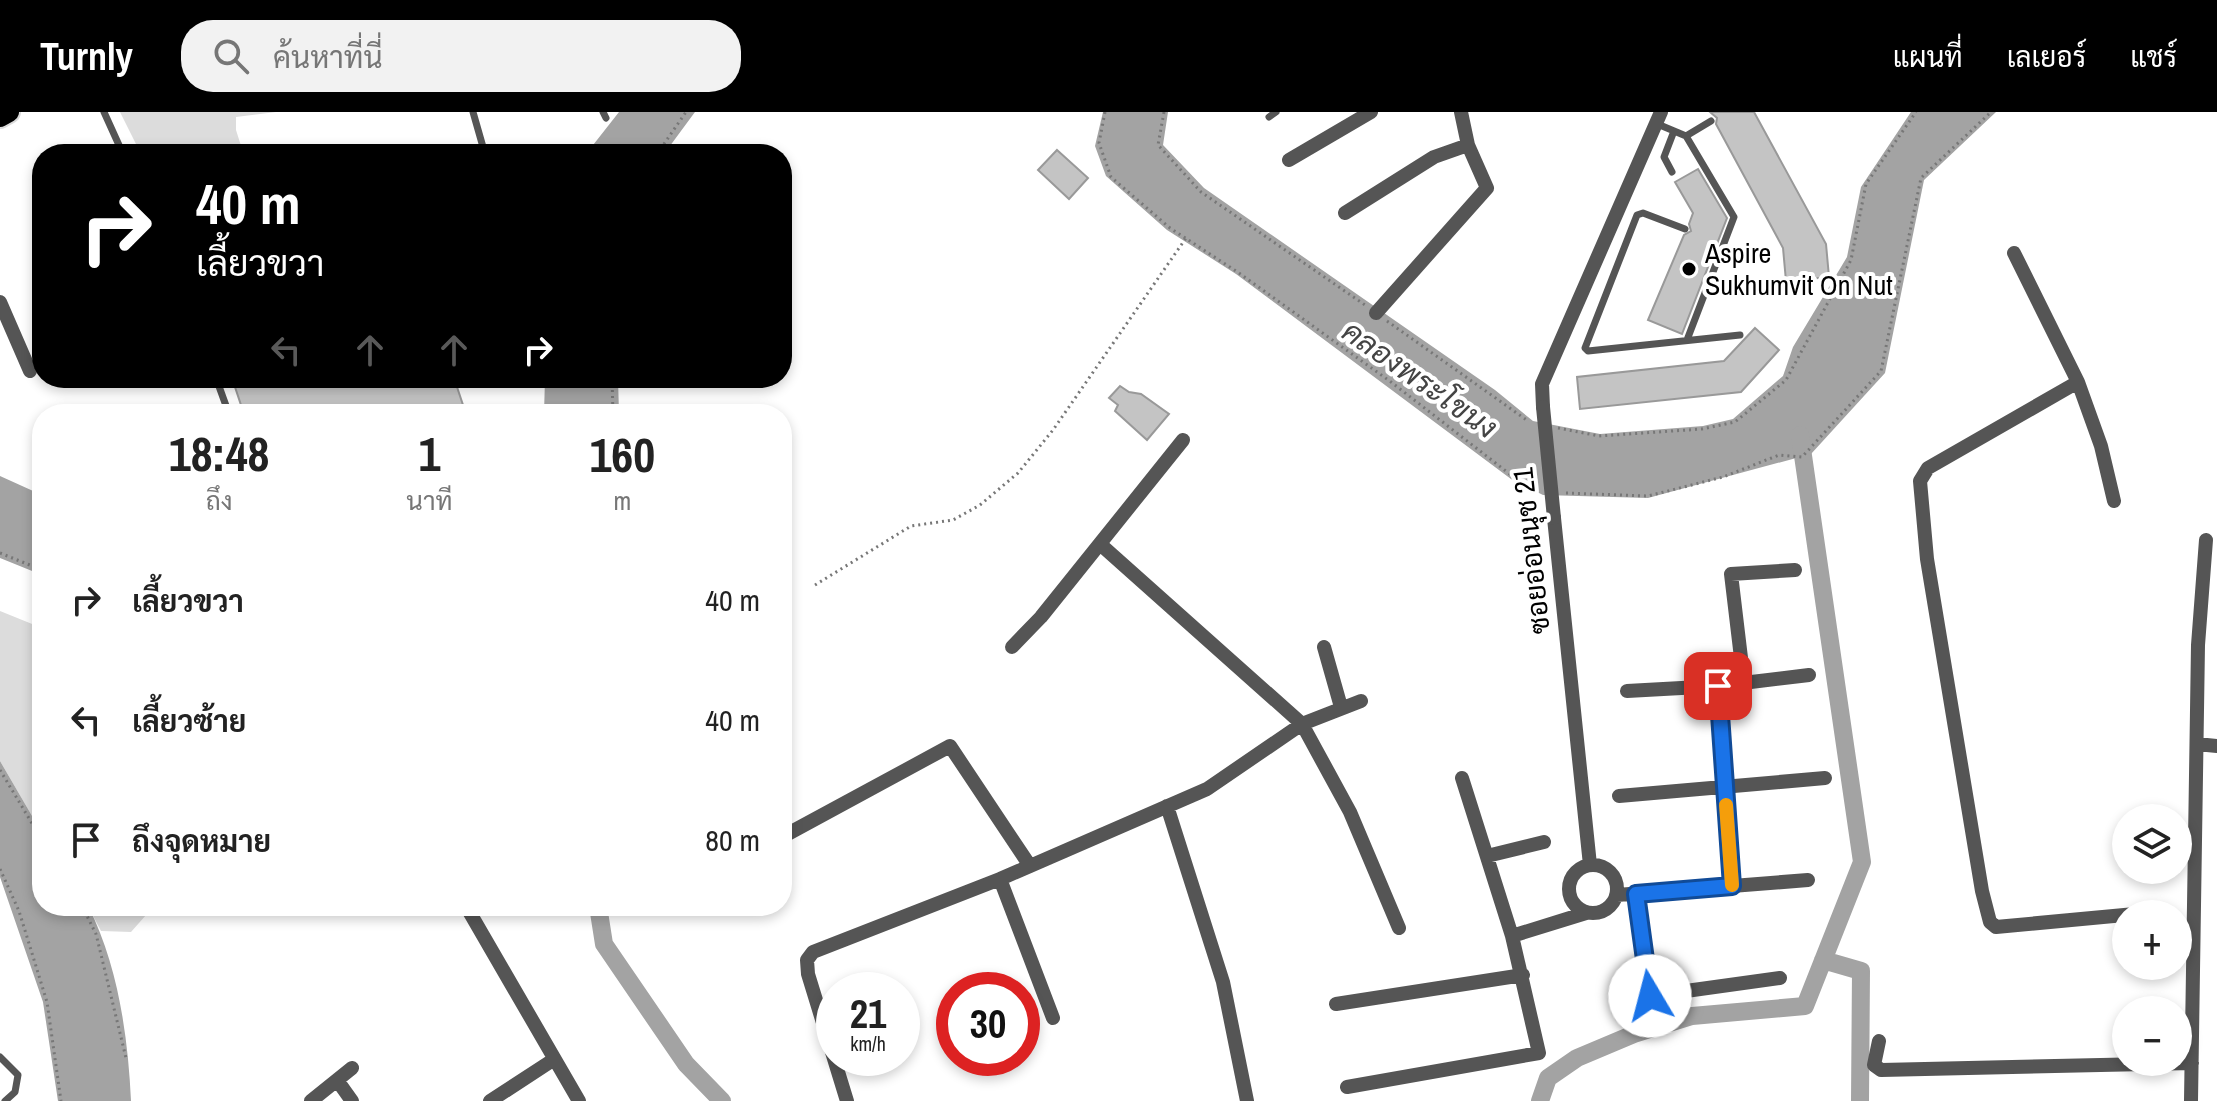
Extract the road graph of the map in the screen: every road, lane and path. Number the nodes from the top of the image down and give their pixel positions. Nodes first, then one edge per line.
1 (9, 112) edge
2 (104, 112) edge
3 (473, 112) edge
4 (686, 112) edge
5 (1371, 112) edge
6 (1461, 112) edge
7 (0, 117) edge
8 (1658, 118) edge
9 (1711, 121) dead end
10 (1674, 131) junction
11 (1686, 136) junction
12 (118, 144) edge
13 (482, 144) edge
14 (664, 144) edge
15 (1468, 145) junction
16 (1289, 160) dead end
17 (1672, 172) dead end
18 (1345, 213) dead end
19 (1685, 229) dead end
20 (1186, 238) dead end
21 (2014, 253) dead end
22 (0, 302) edge
23 (1376, 313) dead end
24 (1740, 335) dead end
25 (1687, 340) junction
26 (30, 371) dead end
27 (2078, 382) junction
28 (1183, 440) dead end
29 (2114, 501) dead end
30 (2206, 540) dead end
31 (1100, 544) junction
32 (0, 553) edge
33 (32, 566) edge
34 (1795, 570) dead end
35 (815, 585) dead end
36 (1012, 647) dead end
37 (1324, 647) dead end
38 (1809, 675) dead end
39 (1744, 683) junction
40 (1718, 686) junction
41 (1627, 691) dead end
42 (1361, 701) dead end
43 (1341, 707) junction
44 (1302, 724) junction
45 (2197, 744) junction
46 (2217, 746) edge
47 (0, 770) edge
48 (1462, 778) dead end
49 (1825, 778) dead end
50 (1725, 789) junction
51 (1619, 796) dead end
52 (1167, 806) junction
53 (32, 823) edge
54 (792, 832) edge
55 (1544, 842) dead end
56 (1487, 856) junction
57 (1590, 865) junction
58 (1030, 866) junction
59 (0, 869) edge
60 (1000, 879) junction
61 (1808, 880) dead end
62 (1732, 886) junction
63 (1636, 894) junction
64 (1617, 895) junction
65 (1586, 913) junction
66 (2192, 914) edge
67 (2196, 914) junction
68 (87, 916) edge
69 (472, 916) edge
70 (2112, 917) edge
71 (1399, 928) dead end
72 (1512, 936) junction
73 (1523, 975) junction
74 (1780, 978) dead end
75 (1336, 1004) dead end
76 (1053, 1018) dead end
77 (1879, 1041) dead end
78 (0, 1057) edge
79 (126, 1058) dead end
80 (553, 1060) junction
81 (2192, 1063) edge
82 (2112, 1065) edge
83 (352, 1068) dead end
84 (2192, 1076) edge
85 (337, 1080) junction
86 (1347, 1087) dead end
87 (5, 1101) edge
88 (61, 1101) edge
89 (311, 1101) edge
90 (352, 1101) edge
91 (490, 1101) edge
92 (579, 1101) edge
93 (847, 1101) edge
94 (1247, 1101) edge
95 (2191, 1101) edge

1 - 7 main road
2 - 12 lane
3 - 13 lane
4 - 14 path
5 - 16 street
6 - 15 street
8 - 10 lane
8 - 57 street, ซอยอ่อนนุช 21, bridge
9 - 11 lane
10 - 11 lane
10 - 17 lane
11 - 25 lane
15 - 18 street
15 - 23 street
19 - 25 lane
20 - 35 path
21 - 27 street
22 - 26 street
24 - 25 lane
27 - 29 street
27 - 70 street
28 - 31 street
30 - 45 street
31 - 36 street
31 - 44 street
32 - 33 path
34 - 39 street
37 - 43 street
38 - 39 street
39 - 40 street
40 - 41 street
40 - 50 street
42 - 43 street
43 - 44 street
44 - 52 street
44 - 71 street
45 - 46 street
45 - 67 street
47 - 53 path
48 - 56 street
49 - 50 street
50 - 51 street
50 - 62 street
52 - 58 street
52 - 94 street
54 - 58 street
55 - 56 street
56 - 72 street
57 - 64 street
57 - 65 street
58 - 60 street
59 - 88 path
60 - 76 street
60 - 93 street
61 - 62 street
62 - 63 street
63 - 64 street
63 - 74 street
64 - 65 street
65 - 72 street
66 - 67 street
67 - 81 street
68 - 79 path
69 - 80 street
72 - 73 street
73 - 75 street
73 - 86 street
77 - 82 street
78 - 87 lane
80 - 91 street
80 - 92 street
83 - 85 street
84 - 95 street
85 - 89 street
85 - 90 street

